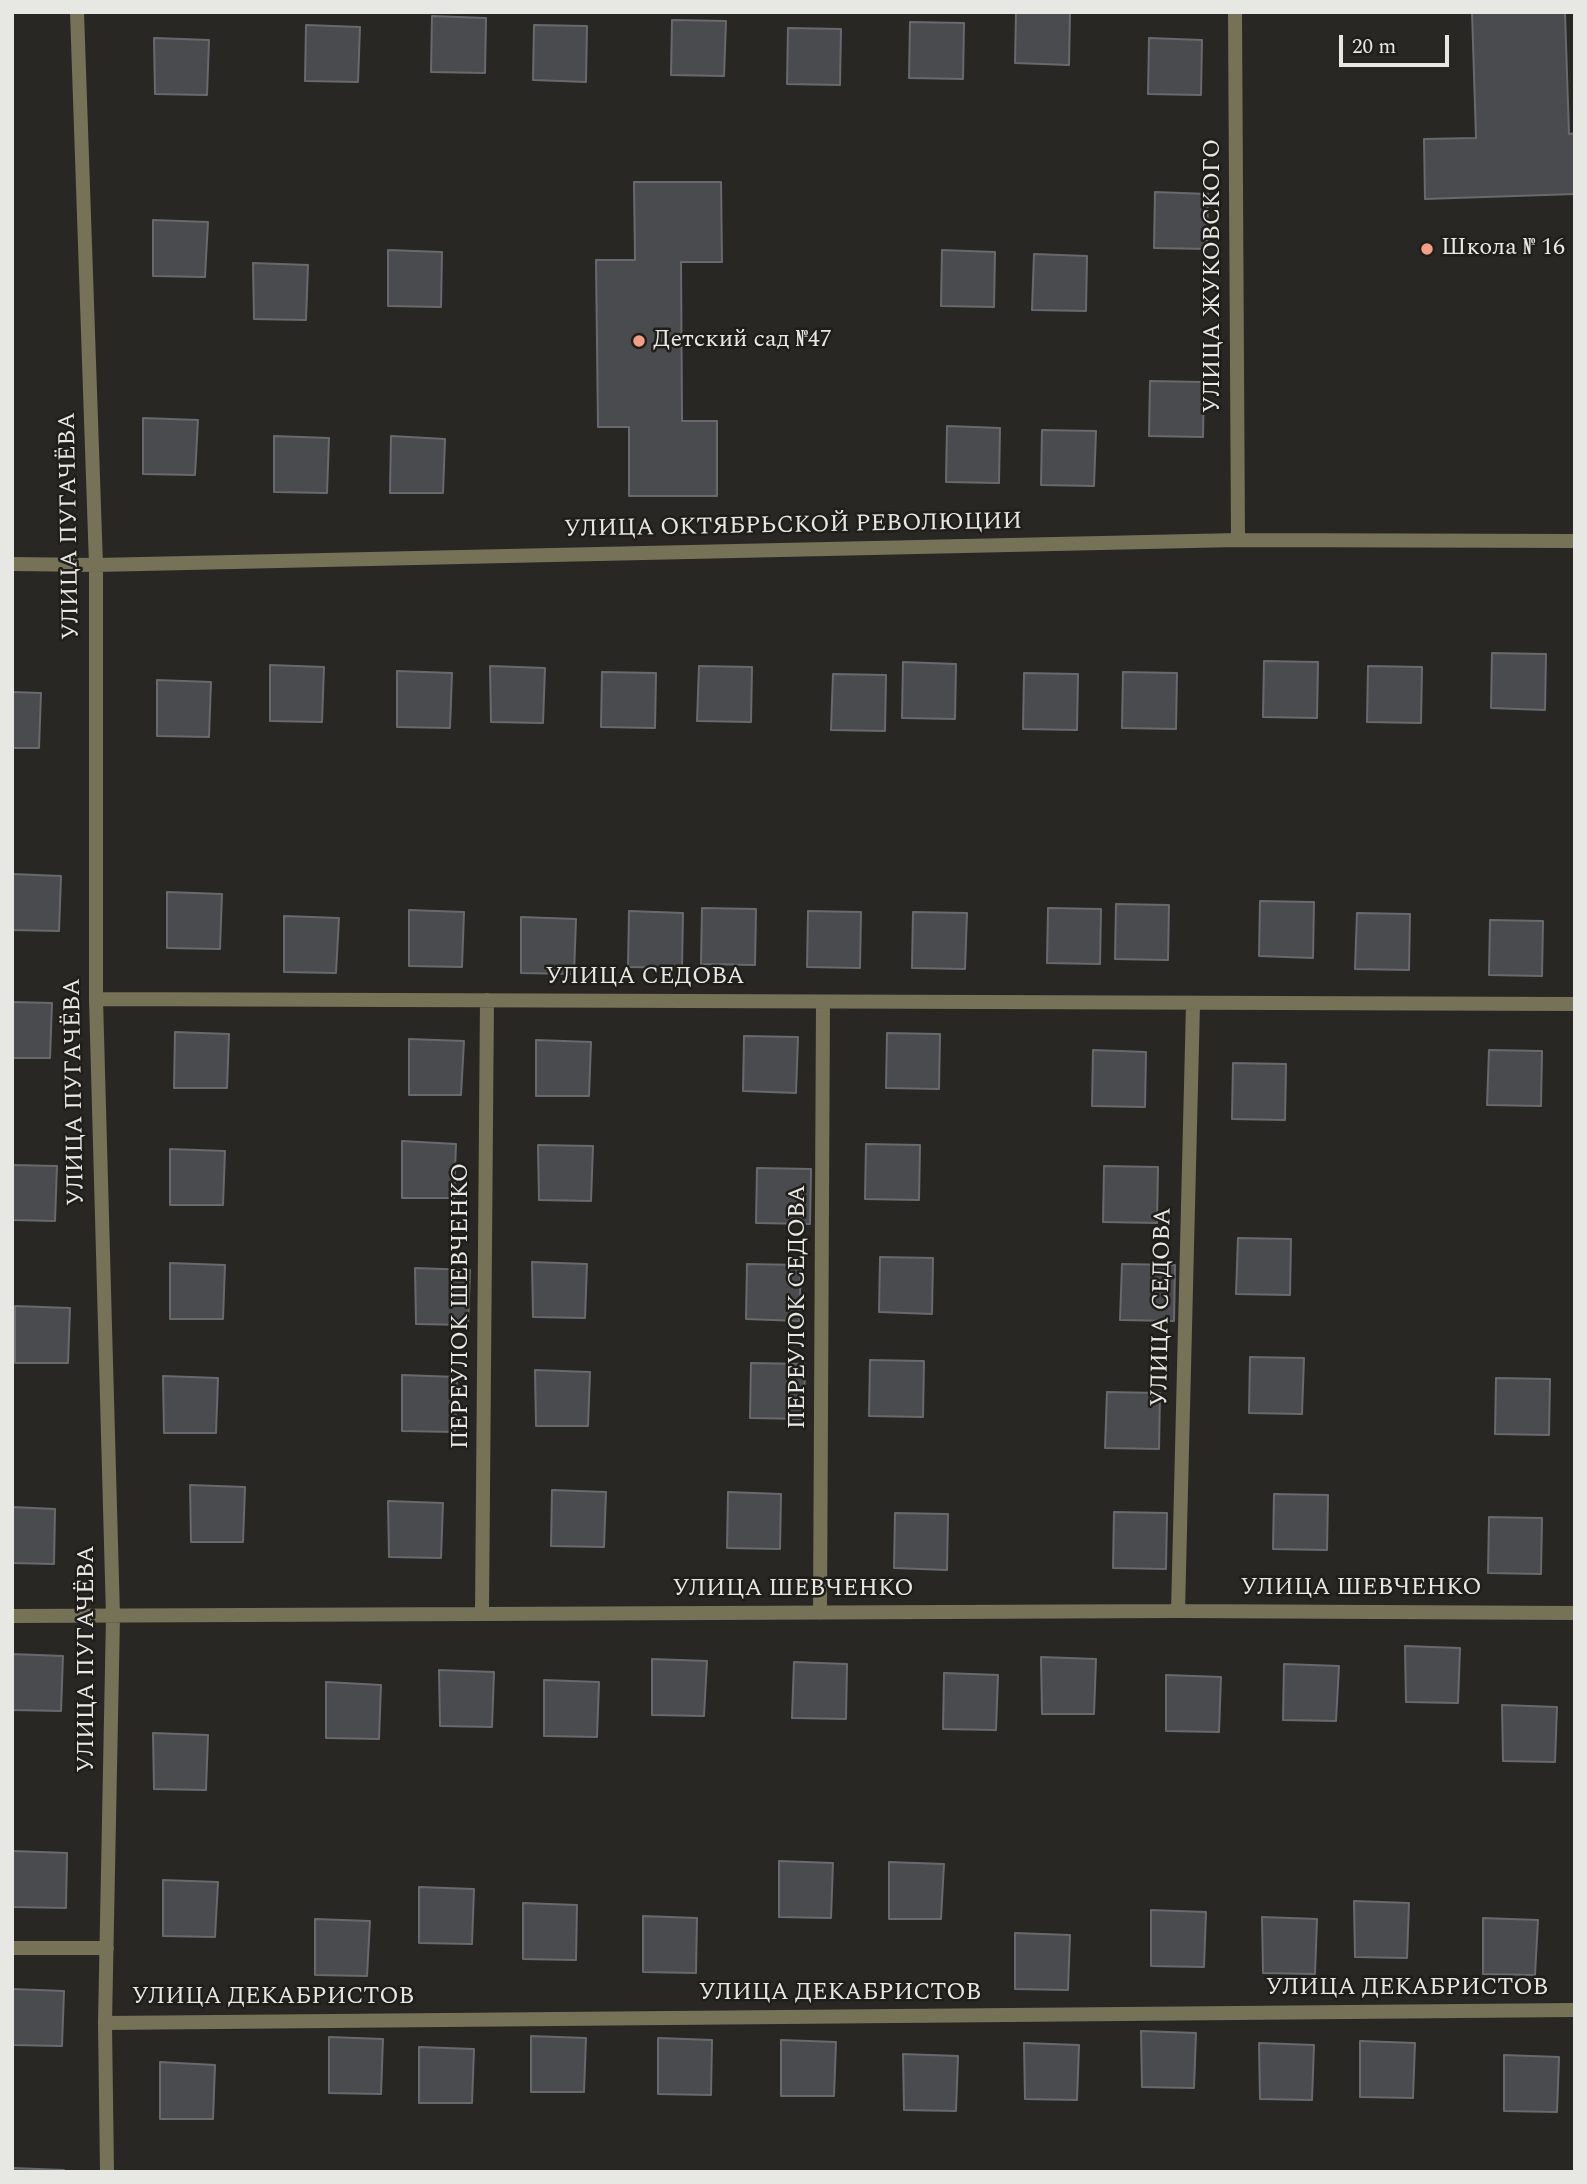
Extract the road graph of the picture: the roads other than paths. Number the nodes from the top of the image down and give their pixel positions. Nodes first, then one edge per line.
1 (76, 12) edge
2 (1235, 12) edge
3 (1238, 540) junction
4 (1575, 541) edge
5 (12, 564) edge
6 (96, 565) junction
7 (96, 999) junction
8 (487, 1000) junction
9 (823, 1002) junction
10 (1193, 1004) junction
11 (1575, 1004) edge
12 (1178, 1611) junction
13 (820, 1612) junction
14 (482, 1613) junction
15 (1575, 1614) edge
16 (12, 1616) edge
17 (113, 1616) junction
18 (12, 1948) edge
19 (107, 1948) junction
20 (1575, 2010) edge
21 (105, 2022) junction
22 (107, 2172) edge

1 - 6 street, УЛИЦА ПУГАЧЁВА
2 - 3 street, УЛИЦА ЖУКОВСКОГО
3 - 4 street, УЛИЦА ОКТЯБРЬСКОЙ РЕВОЛЮЦИИ
3 - 6 street, УЛИЦА ОКТЯБРЬСКОЙ РЕВОЛЮЦИИ
5 - 6 street, УЛИЦА ОКТЯБРЬСКОЙ РЕВОЛЮЦИИ
6 - 7 street, УЛИЦА ПУГАЧЁВА
7 - 8 street, УЛИЦА СЕДОВА
7 - 17 street, УЛИЦА ПУГАЧЁВА
8 - 9 street, УЛИЦА СЕДОВА
8 - 14 street, ПЕРЕУЛОК ШЕВЧЕНКО
9 - 10 street, УЛИЦА СЕДОВА
9 - 13 street, ПЕРЕУЛОК СЕДОВА
10 - 11 street, УЛИЦА СЕДОВА
10 - 12 street, УЛИЦА СЕДОВА
12 - 13 street, УЛИЦА ШЕВЧЕНКО
12 - 15 street, УЛИЦА ШЕВЧЕНКО
13 - 14 street, УЛИЦА ШЕВЧЕНКО
14 - 17 street, УЛИЦА ШЕВЧЕНКО
16 - 17 street, УЛИЦА ШЕВЧЕНКО
17 - 19 street, УЛИЦА ПУГАЧЁВА
18 - 19 street
19 - 21 street, УЛИЦА ПУГАЧЁВА
20 - 21 street, УЛИЦА ДЕКАБРИСТОВ
21 - 22 street, УЛИЦА ПУГАЧЁВА

